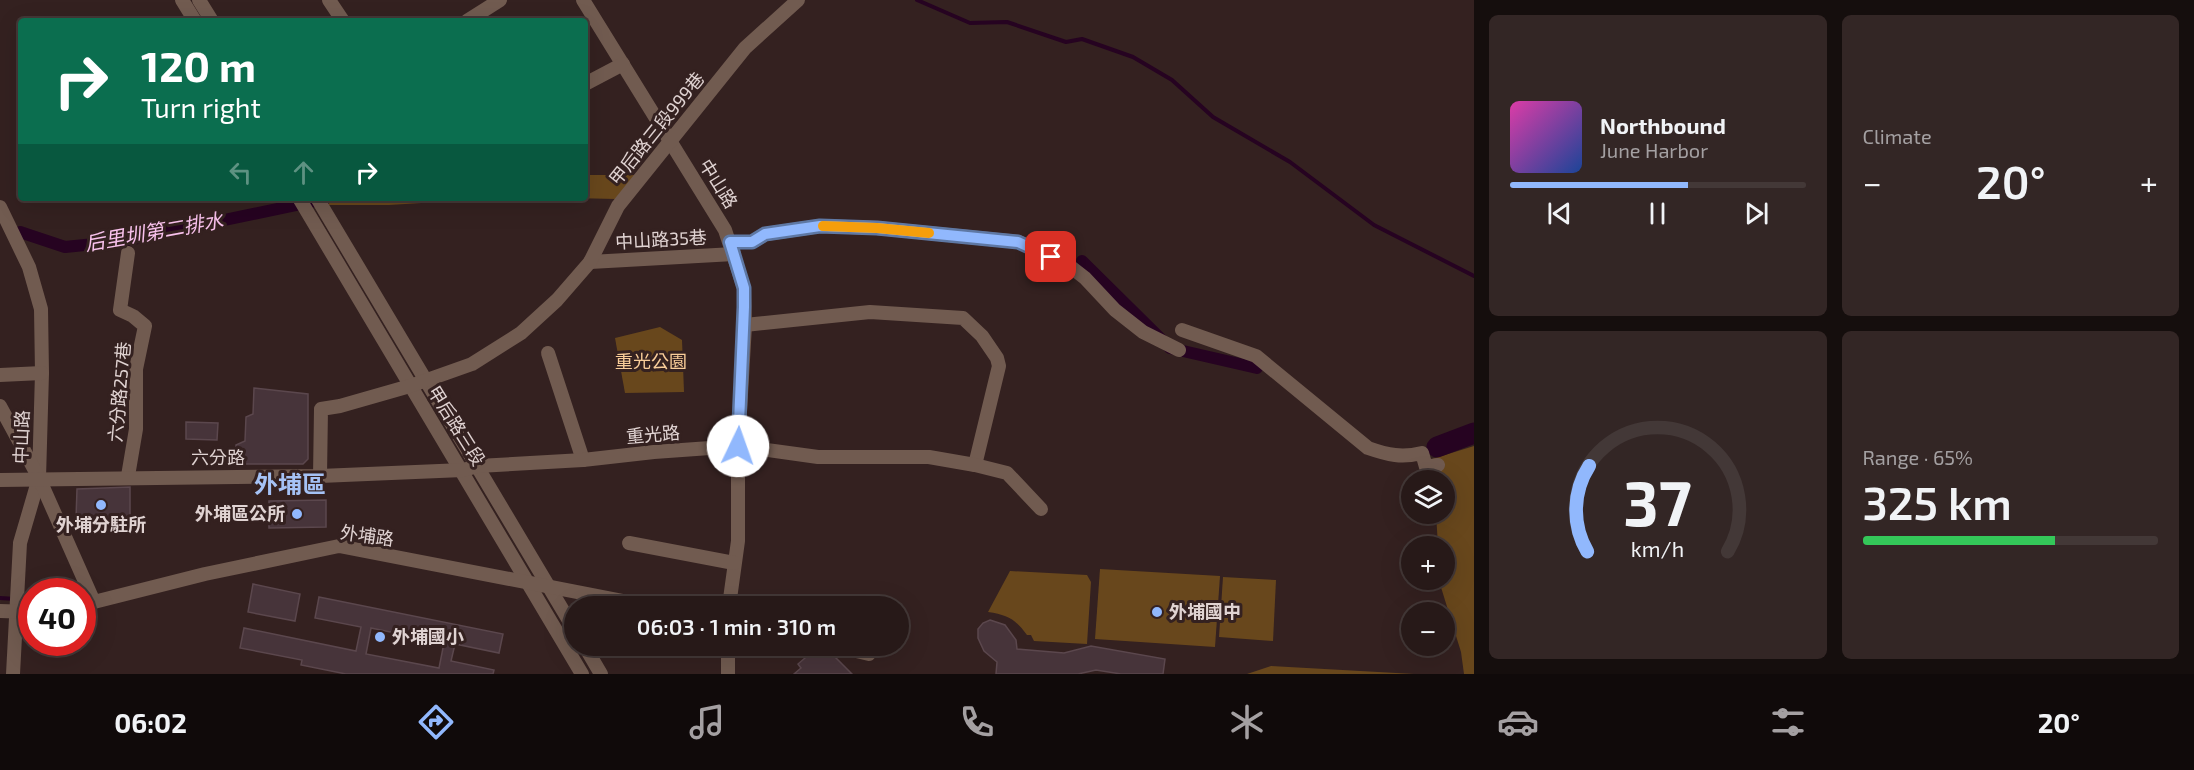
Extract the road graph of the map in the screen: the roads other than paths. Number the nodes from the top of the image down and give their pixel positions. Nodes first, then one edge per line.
1 (182, 0) edge
2 (199, 0) edge
3 (329, 0) edge
4 (500, 0) edge
5 (583, 0) edge
6 (798, 0) edge
7 (193, 18) edge
8 (210, 18) edge
9 (341, 18) edge
10 (472, 18) edge
11 (623, 64) junction
12 (588, 82) edge
13 (671, 141) junction
14 (301, 201) edge
15 (319, 201) edge
16 (0, 207) edge
17 (732, 248) junction
18 (128, 253) dead end
19 (590, 262) junction
20 (745, 325) junction
21 (1182, 330) dead end
22 (1179, 350) dead end
23 (548, 353) dead end
24 (42, 373) junction
25 (0, 375) edge
26 (425, 380) junction
27 (410, 386) junction
28 (0, 406) edge
29 (738, 446) junction
30 (583, 460) junction
31 (975, 465) junction
32 (1438, 465) dead end
33 (478, 466) junction
34 (463, 470) junction
35 (128, 476) junction
36 (320, 476) junction
37 (39, 478) junction
38 (0, 480) edge
39 (1041, 509) dead end
40 (629, 543) dead end
41 (734, 563) junction
42 (78, 578) edge
43 (525, 581) junction
44 (548, 585) junction
45 (601, 596) edge
46 (730, 596) edge
47 (96, 602) edge
48 (0, 611) edge
49 (15, 612) junction
50 (564, 612) edge
51 (590, 656) edge
52 (728, 656) edge
53 (13, 674) edge
54 (582, 674) edge
55 (601, 674) edge
56 (728, 674) edge

1 - 7 street
2 - 8 street
3 - 9 street
4 - 10 street
5 - 11 street, 中山路
6 - 13 street, 甲后路三段999巷
11 - 12 street
11 - 13 street, 中山路
13 - 17 street, 中山路
13 - 19 street, 甲后路三段999巷
14 - 27 street, 甲后路三段
15 - 26 street, 甲后路三段
16 - 24 street, 中山路
17 - 19 street, 中山路35巷
17 - 20 street, 中山路
17 - 22 street, 中山路35巷
18 - 35 street, 六分路257巷
19 - 26 street, 甲后路三段999巷
20 - 29 street, 中山路
20 - 31 street
21 - 32 street
23 - 30 street
24 - 25 street
24 - 37 street, 中山路
26 - 27 street, 甲后路三段999巷
26 - 33 street, 甲后路三段
27 - 34 street, 甲后路三段
27 - 36 street, 甲后路三段999巷
28 - 37 street
29 - 30 street, 重光路
29 - 31 street, 重光路
29 - 41 street, 中山路
30 - 33 street, 重光路
31 - 39 street, 重光路
33 - 34 street, 六分路
33 - 44 street, 甲后路三段
34 - 36 street, 六分路
34 - 43 street, 甲后路三段
35 - 36 street, 六分路
35 - 37 street, 六分路
37 - 38 street, 六分路
37 - 42 street
37 - 49 street, 中山路
40 - 41 street
41 - 46 street, 中山路
43 - 44 street, 外埔路
43 - 47 street, 外埔路
43 - 54 street, 甲后路三段
44 - 45 street, 外埔路
44 - 50 street, 甲后路三段
48 - 49 street
49 - 53 street, 中山路
51 - 55 street
52 - 56 street

